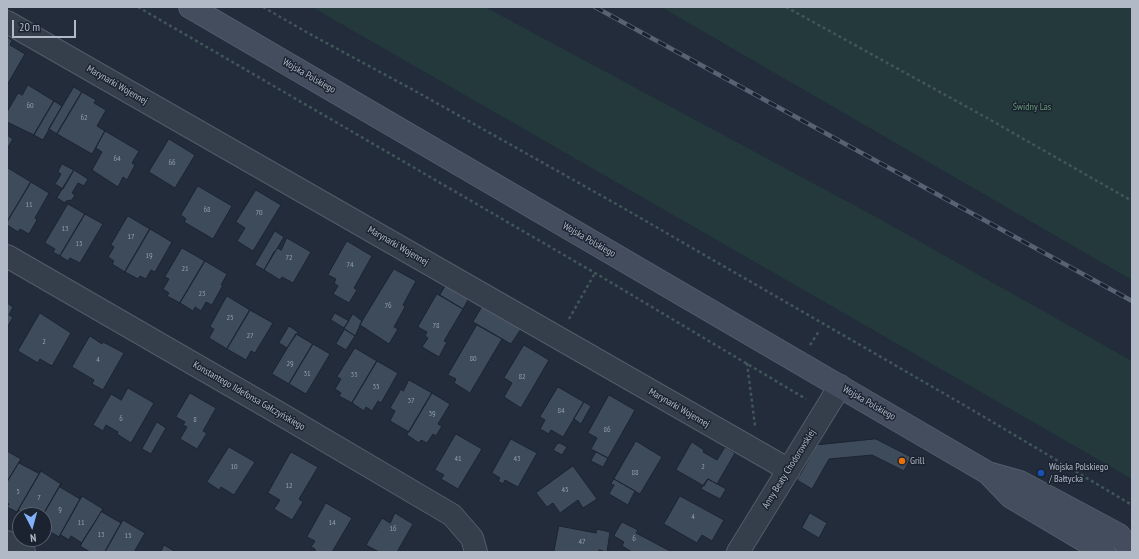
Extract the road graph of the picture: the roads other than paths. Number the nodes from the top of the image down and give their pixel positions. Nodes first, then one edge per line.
1 (190, 7) edge
2 (7, 22) edge
3 (7, 256) edge
4 (840, 386) junction
5 (789, 470) junction
6 (988, 472) junction
7 (7, 542) edge
8 (24, 552) edge
9 (476, 552) edge
10 (738, 552) edge
11 (1104, 552) edge
12 (1132, 552) edge

1 - 4 street, Wojska Polskiego
2 - 5 street, Marynarki Wojennej
3 - 9 street, Konstantego Ildefonsa Gałczyńskiego
4 - 5 street, Anny Beaty Chodorowskiej
4 - 6 street, Wojska Polskiego
5 - 10 street, Anny Beaty Chodorowskiej
6 - 11 street, Wojska Polskiego
6 - 12 street, Wojska Polskiego
7 - 8 street

